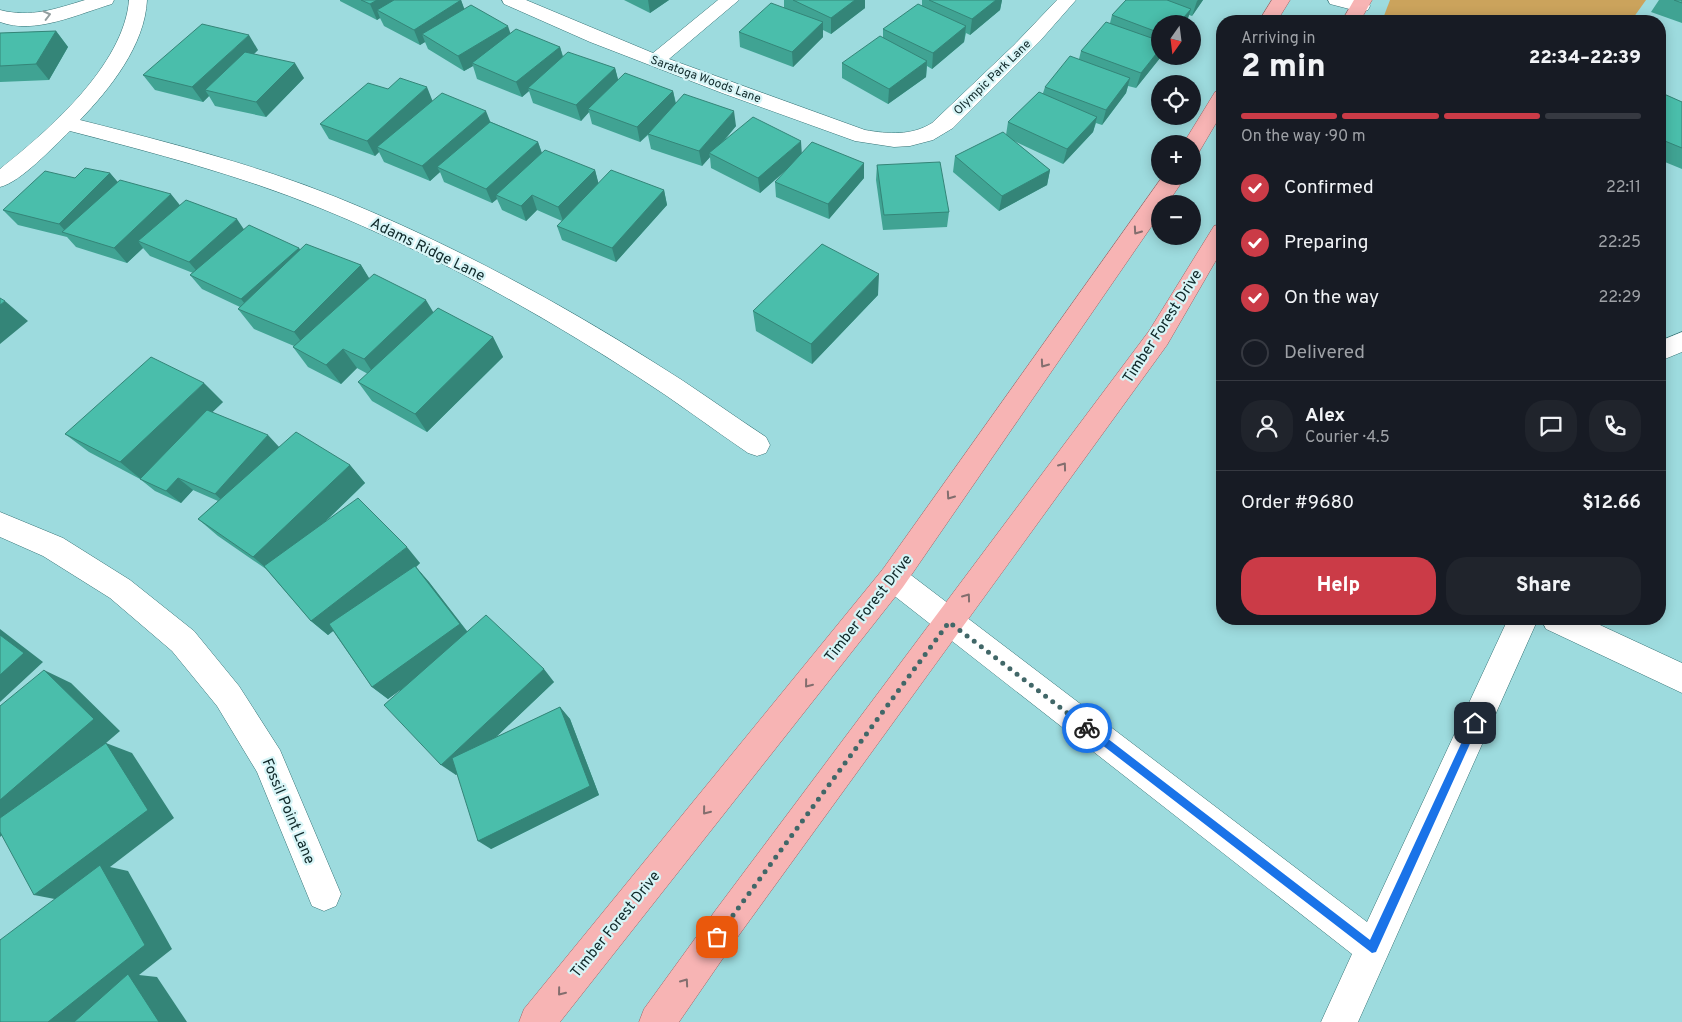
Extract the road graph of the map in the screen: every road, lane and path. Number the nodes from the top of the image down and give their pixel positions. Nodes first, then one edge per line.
1 (105, 0) edge
2 (138, 0) edge
3 (511, 0) edge
4 (730, 0) edge
5 (1067, 0) edge
6 (1281, 0) edge
7 (1337, 0) edge
8 (1358, 9) edge
9 (1272, 15) edge
10 (0, 16) edge
11 (656, 60) junction
12 (1216, 107) edge
13 (67, 124) junction
14 (1199, 135) edge
15 (906, 140) joint
16 (0, 180) edge
17 (1169, 185) edge
18 (1216, 242) edge
19 (1682, 342) edge
20 (1666, 349) edge
21 (757, 445) dead end
22 (0, 524) edge
23 (893, 578) junction
24 (949, 622) junction
25 (1520, 625) edge
26 (1569, 625) edge
27 (1682, 678) edge
28 (324, 894) dead end
29 (1372, 948) junction
30 (537, 1022) edge
31 (657, 1022) edge
32 (1339, 1022) edge

10 -> 1 street
2 - 13 street
3 - 11 street, Saratoga Woods Lane
4 - 11 street
5 - 15 street, Olympic Park Lane
6 - 9 main road
7 - 8 street
11 - 15 street, Saratoga Woods Lane
12 - 14 main road
13 - 16 street
13 - 21 street, Adams Ridge Lane
17 -> 23 main road, Timber Forest Drive
24 -> 18 main road, Timber Forest Drive
19 - 20 street
22 - 28 street, Fossil Point Lane
23 - 24 street
23 -> 30 main road, Timber Forest Drive
24 - 29 street
31 -> 24 main road, Timber Forest Drive
25 - 29 street
26 - 27 street
29 - 32 street

